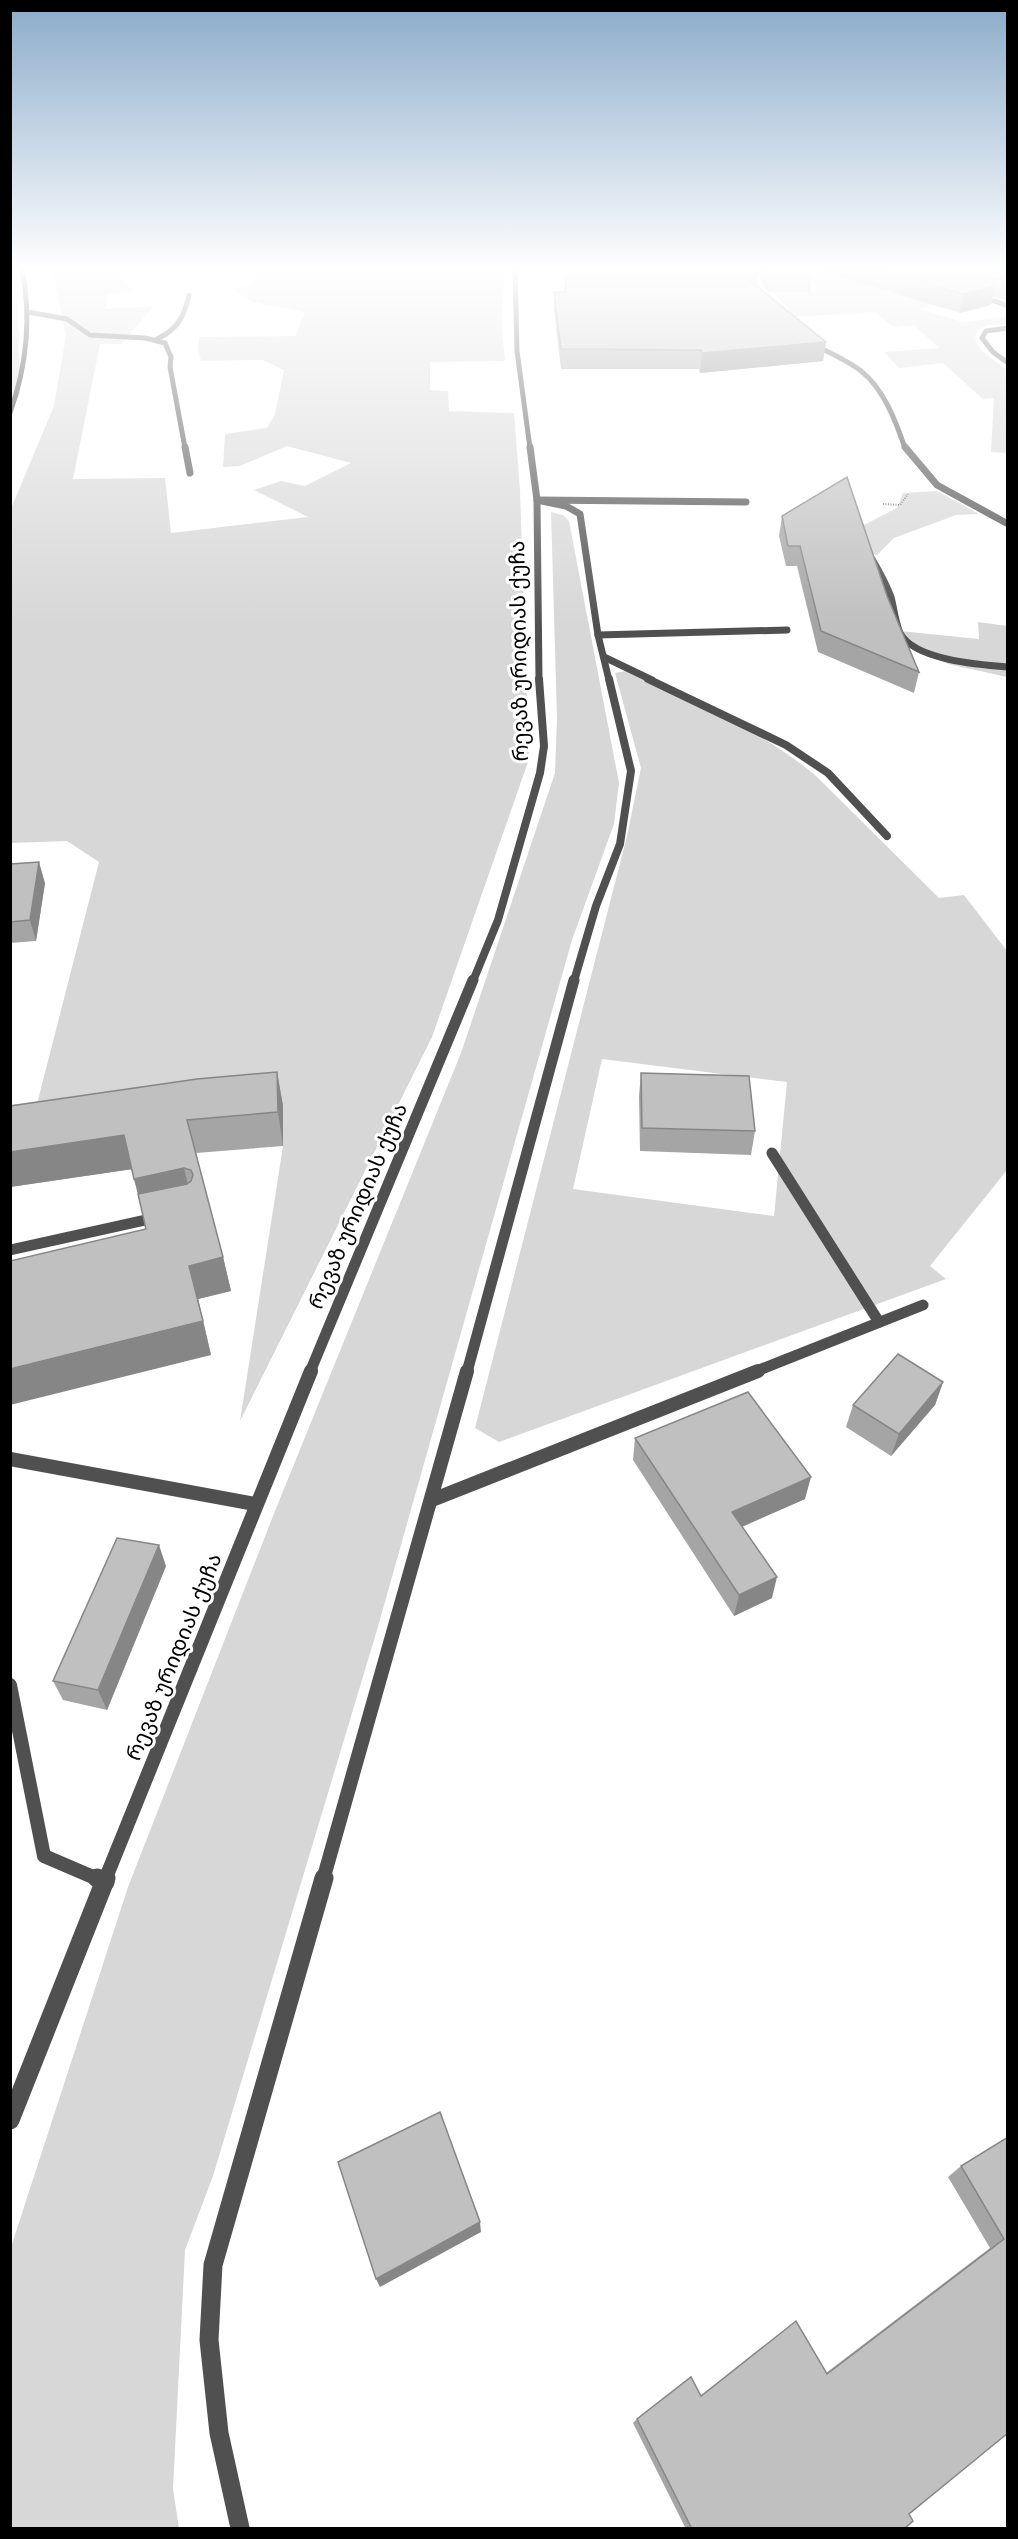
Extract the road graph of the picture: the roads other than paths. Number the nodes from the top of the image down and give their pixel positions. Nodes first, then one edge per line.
1 (17, 387) edge
2 (174, 387) edge
3 (523, 387) edge
4 (876, 387) edge
5 (10, 413) edge
6 (190, 472) dead end
7 (537, 500) junction
8 (746, 502) dead end
9 (1008, 524) edge
10 (871, 558) edge
11 (787, 630) dead end
12 (598, 635) junction
13 (604, 657) junction
14 (1008, 667) edge
15 (887, 836) dead end
16 (772, 1153) dead end
17 (170, 1215) edge
18 (10, 1250) edge
19 (923, 1305) dead end
20 (879, 1322) junction
21 (10, 1459) edge
22 (432, 1500) junction
23 (255, 1504) junction
24 (10, 1685) edge
25 (105, 1882) junction
26 (10, 2120) edge
27 (240, 2529) edge

1 - 5 main road
2 - 6 street
3 - 7 street, რევაზ ურიდიას ქუჩა
4 - 9 street
7 - 8 street
7 - 12 street
7 - 23 street, რევაზ ურიდიას ქუჩა
10 - 14 street
11 - 12 street
12 - 13 street
13 - 15 street
13 - 22 street
16 - 20 street
17 - 18 street
19 - 20 street
20 - 22 street
21 - 23 street
22 - 27 street
23 - 25 street, რევაზ ურიდიას ქუჩა
24 - 25 street
25 - 26 street, რევაზ ურიდიას ქუჩა

